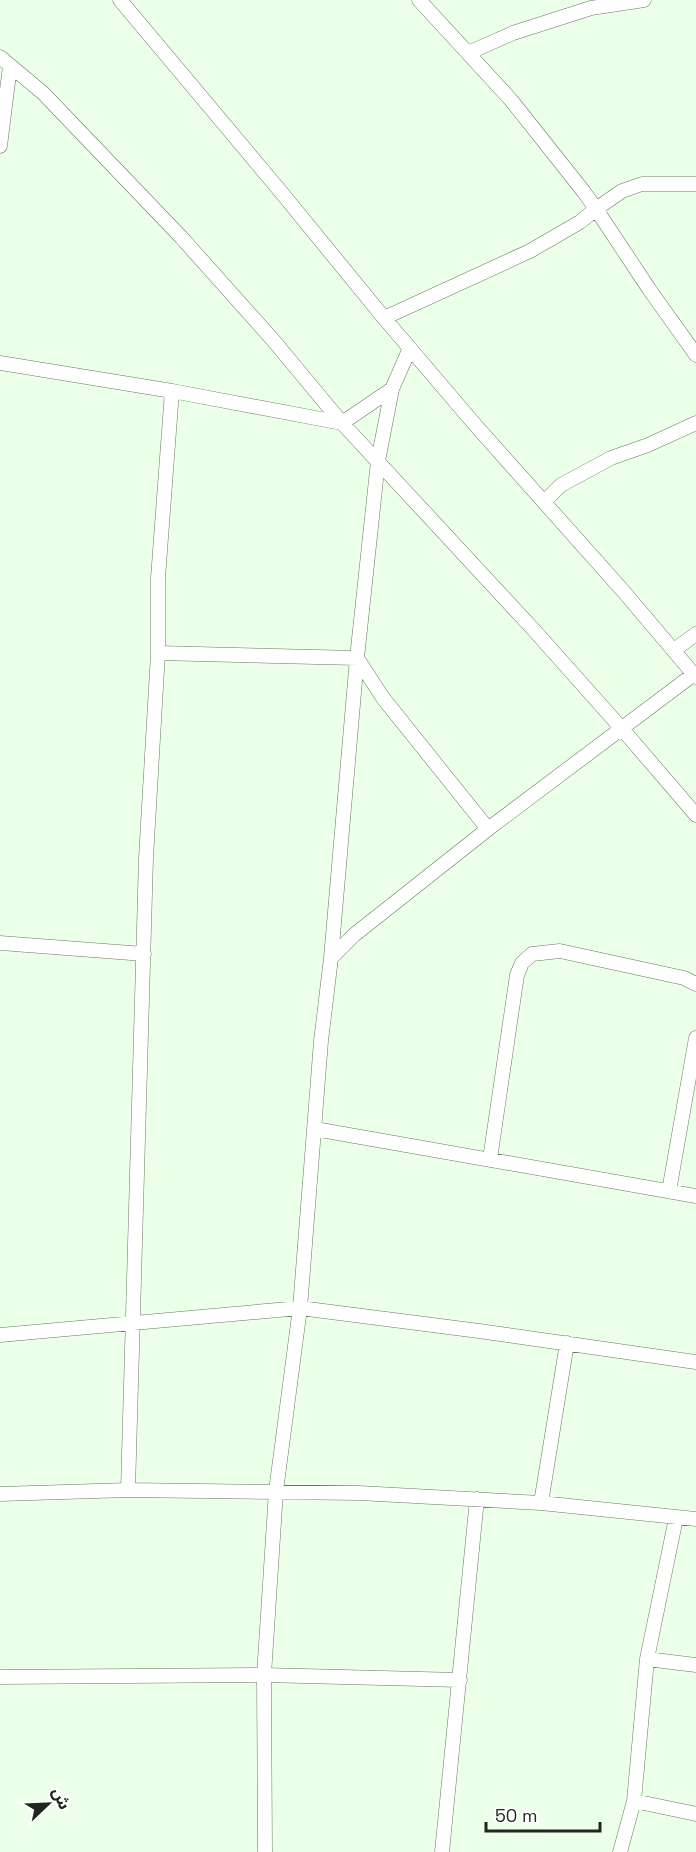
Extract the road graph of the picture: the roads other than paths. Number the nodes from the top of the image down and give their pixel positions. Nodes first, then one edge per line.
1 (120, 0) edge
2 (419, 0) edge
3 (644, 0) edge
4 (468, 54) junction
5 (5, 62) edge
6 (0, 146) edge
7 (696, 184) edge
8 (596, 209) junction
9 (384, 318) junction
10 (411, 348) junction
11 (696, 355) edge
12 (0, 363) edge
13 (392, 389) junction
14 (172, 391) junction
15 (342, 423) junction
16 (696, 423) edge
17 (378, 461) junction
18 (544, 501) junction
19 (696, 634) edge
20 (674, 650) junction
21 (158, 653) junction
22 (357, 658) junction
23 (695, 675) edge
24 (623, 730) junction
25 (696, 815) edge
26 (488, 829) junction
27 (0, 943) edge
28 (144, 954) junction
29 (331, 958) junction
30 (696, 984) edge
31 (696, 1038) edge
32 (315, 1129) junction
33 (490, 1160) junction
34 (669, 1191) junction
35 (696, 1196) edge
36 (300, 1308) junction
37 (133, 1323) junction
38 (0, 1335) edge
39 (567, 1343) junction
40 (696, 1362) edge
41 (128, 1490) junction
42 (276, 1491) junction
43 (0, 1494) edge
44 (477, 1499) junction
45 (541, 1503) junction
46 (676, 1518) junction
47 (696, 1519) edge
48 (647, 1659) junction
49 (696, 1665) edge
50 (264, 1675) junction
51 (0, 1677) edge
52 (460, 1680) junction
53 (634, 1801) junction
54 (696, 1814) edge
55 (265, 1852) edge
56 (442, 1852) edge
57 (620, 1852) edge

1 - 9 street
2 - 4 street
3 - 4 street
4 - 8 street
5 - 6 street
5 - 15 street
7 - 8 street
8 - 9 street
8 - 11 street
9 - 10 street
10 - 13 street
10 - 18 street
12 - 14 street
13 - 15 street
13 - 17 street
14 - 15 street
14 - 21 street
15 - 17 street
16 - 18 street
17 - 22 street
17 - 24 street
18 - 20 street
19 - 20 street
20 - 23 street
21 - 22 street
21 - 28 street
22 - 26 street
22 - 29 street
23 - 24 street
24 - 25 street
24 - 26 street
26 - 29 street
27 - 28 street
28 - 37 street
29 - 32 street
30 - 33 street
31 - 34 street
32 - 33 street
32 - 36 street
33 - 34 street
34 - 35 street
36 - 37 street
36 - 39 street
36 - 42 street
37 - 38 street
37 - 41 street
39 - 40 street
39 - 45 street
41 - 42 street
41 - 43 street
42 - 44 street
42 - 50 street
44 - 45 street
44 - 52 street
45 - 46 street
46 - 47 street
46 - 48 street
48 - 49 street
48 - 53 street
50 - 51 street
50 - 52 street
50 - 55 street
52 - 56 street
53 - 54 street
53 - 57 street

